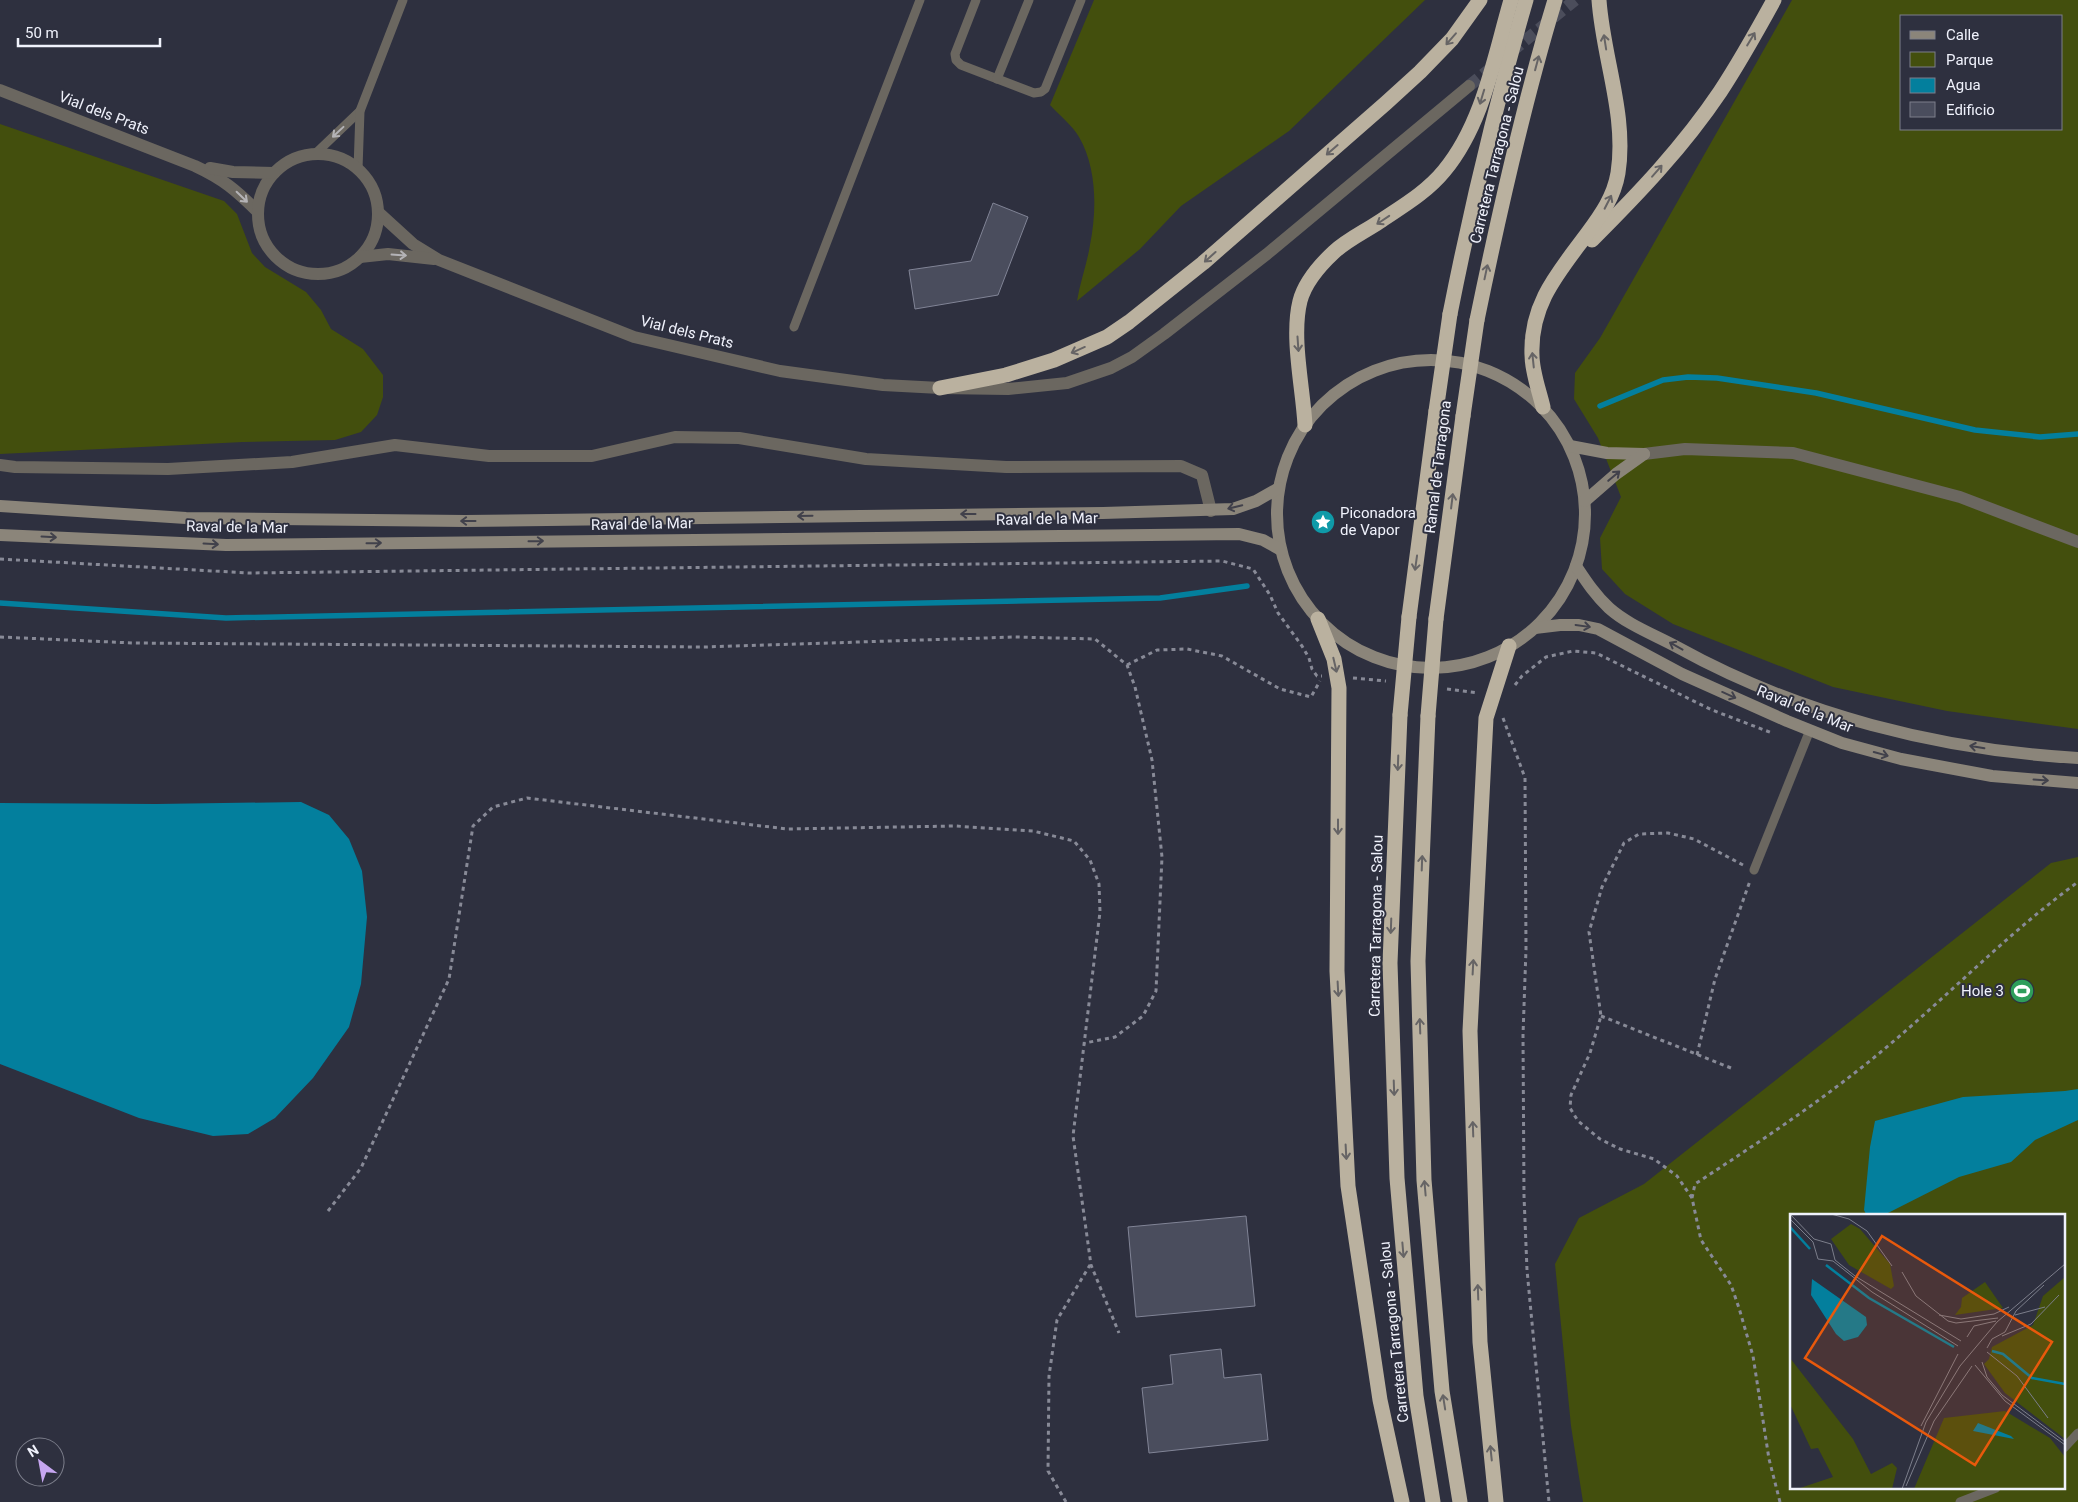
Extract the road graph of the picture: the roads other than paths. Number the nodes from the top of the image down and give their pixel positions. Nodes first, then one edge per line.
1 (403, 0) edge
2 (920, 0) edge
3 (976, 0) edge
4 (1029, 0) edge
5 (1080, 0) edge
6 (1480, 0) edge
7 (1511, 0) edge
8 (1526, 0) edge
9 (1555, 0) edge
10 (1599, 0) edge
11 (1774, 0) edge
12 (997, 80) junction
13 (1469, 86) tunnel mouth
14 (0, 90) edge
15 (360, 111) junction
16 (315, 154) junction
17 (195, 166) junction
18 (358, 169) junction
19 (274, 173) junction
20 (258, 212) junction
21 (379, 213) junction
22 (360, 257) junction
23 (439, 260) junction
24 (1551, 282) junction
25 (1450, 314) joint
26 (1477, 320) joint
27 (794, 327) dead end
28 (940, 388) junction
29 (1543, 407) junction
30 (1436, 411) joint
31 (1306, 425) junction
32 (1570, 446) junction
33 (1644, 454) junction
34 (0, 465) edge
35 (1279, 488) junction
36 (1585, 501) junction
37 (1, 506) edge
38 (1211, 510) junction
39 (0, 535) edge
40 (2078, 542) edge
41 (1281, 550) junction
42 (1576, 566) junction
43 (1318, 619) junction
44 (1535, 628) junction
45 (1509, 646) junction
46 (1810, 730) junction
47 (2078, 758) edge
48 (2078, 783) edge
49 (1754, 870) road end
50 (2078, 1433) edge
51 (2066, 1446) edge
52 (1991, 1490) edge
53 (1402, 1502) edge
54 (1432, 1502) edge
55 (1460, 1502) edge
56 (1496, 1502) edge
57 (1960, 1502) edge

1 - 15 lane
2 - 27 lane
3 - 12 lane
4 - 12 lane
5 - 12 lane
6 -> 28 highway
7 -> 31 highway
8 - 25 highway, Carretera Tarragona - Salou
26 -> 9 highway, Carretera Tarragona - Salou
24 -> 10 highway
24 -> 11 highway
13 - 28 street, Vial dels Prats
14 - 17 street, Vial dels Prats
15 -> 16 lane
15 - 18 lane
16 - 18 street
16 - 19 street
17 - 19 street, Vial dels Prats
17 -> 20 street, Vial dels Prats
18 - 21 street
19 - 20 street
20 - 22 street
21 - 22 street
21 - 23 street, Vial dels Prats
22 -> 23 street, Vial dels Prats
23 - 28 street, Vial dels Prats
29 -> 24 highway
25 - 30 highway, Ramal de Tarragona, bridge
55 -> 26 highway, Ramal de Tarragona, bridge
29 - 31 street
29 - 32 street
30 -> 54 highway, Carretera Tarragona - Salou, bridge
31 - 35 street
32 - 33 street
32 - 36 street
36 -> 33 street
33 - 40 street
34 - 38 street
35 -> 38 street, Raval de la Mar
35 - 41 street
36 - 42 street
38 -> 37 street, Raval de la Mar
39 -> 41 street, Raval de la Mar
41 - 43 street
42 - 44 street
47 -> 42 street, Raval de la Mar
43 - 45 street
43 -> 53 highway
44 - 45 street
44 -> 46 street, Raval de la Mar
56 -> 45 highway
46 -> 48 street, Raval de la Mar
46 - 49 lane
50 - 51 lane
52 - 57 lane

